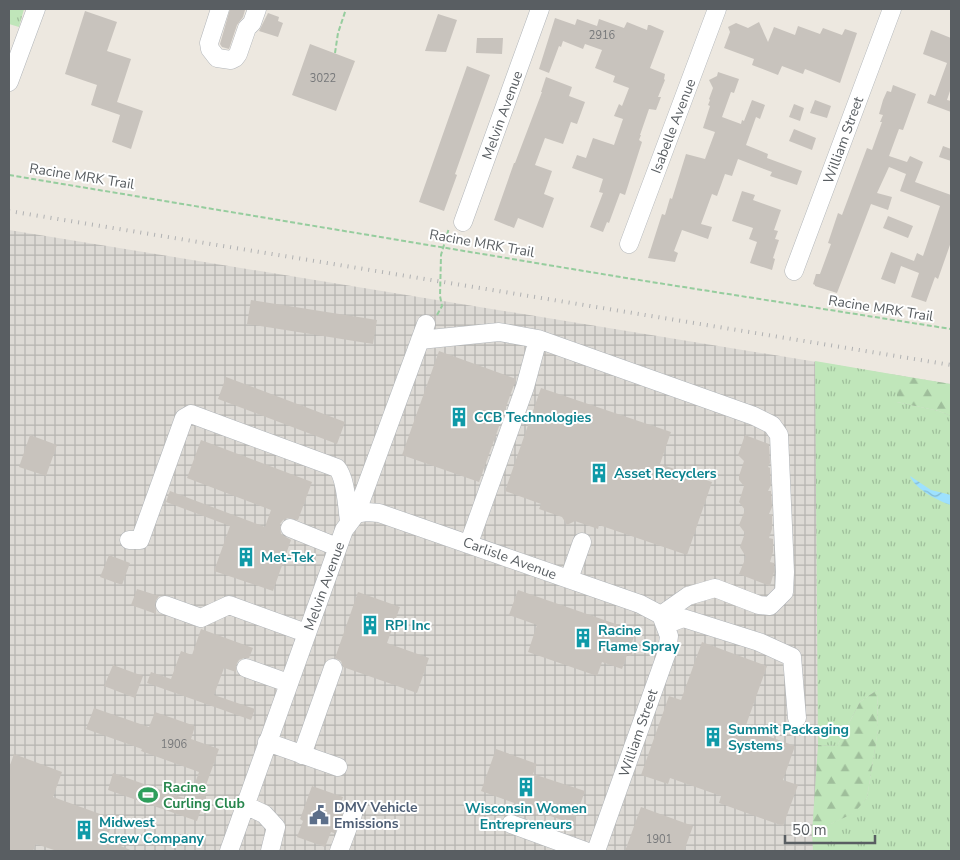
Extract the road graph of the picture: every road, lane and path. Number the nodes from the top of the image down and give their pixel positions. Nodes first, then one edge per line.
1 (36, 9) edge
2 (220, 9) edge
3 (257, 9) edge
4 (346, 9) edge
5 (540, 9) edge
6 (717, 9) edge
7 (892, 9) edge
8 (335, 53) dead end
9 (9, 82) edge
10 (9, 175) edge
11 (463, 222) dead end
12 (629, 244) dead end
13 (444, 247) junction
14 (794, 272) dead end
15 (424, 330) junction
16 (951, 330) edge
17 (538, 339) junction
18 (353, 518) junction
19 (290, 528) dead end
20 (129, 540) dead end
21 (582, 542) dead end
22 (469, 543) junction
23 (337, 547) junction
24 (569, 579) junction
25 (165, 605) dead end
26 (663, 620) junction
27 (306, 633) junction
28 (246, 668) dead end
29 (333, 668) dead end
30 (288, 683) junction
31 (797, 718) dead end
32 (267, 742) junction
33 (302, 755) junction
34 (338, 767) dead end
35 (245, 805) junction
36 (353, 814) dead end
37 (511, 824) dead end
38 (229, 851) edge
39 (270, 851) edge
40 (339, 851) edge
41 (585, 851) edge
42 (596, 851) edge

1 - 9 street
2 - 3 street
4 - 8 path
5 - 11 street, Melvin Avenue
6 - 12 street, Isabelle Avenue
7 - 14 street, William Street
10 - 13 path, Racine MRK Trail
13 - 15 path
13 - 16 path, Racine MRK Trail
15 - 17 street
15 - 18 street, Melvin Avenue
17 - 22 street
17 - 26 street
18 - 20 street
18 - 22 street, Carlisle Avenue
18 - 23 street, Melvin Avenue
19 - 23 street
21 - 24 street
22 - 24 street, Carlisle Avenue
23 - 27 street, Melvin Avenue
24 - 26 street, Carlisle Avenue
25 - 27 street
26 - 31 street
26 - 42 street, William Street
27 - 30 street, Melvin Avenue
28 - 30 street
29 - 33 street
30 - 32 street, Melvin Avenue
32 - 33 street
32 - 35 street, Melvin Avenue
33 - 34 street
35 - 38 street, Melvin Avenue
35 - 39 street
36 - 40 street
37 - 41 street

